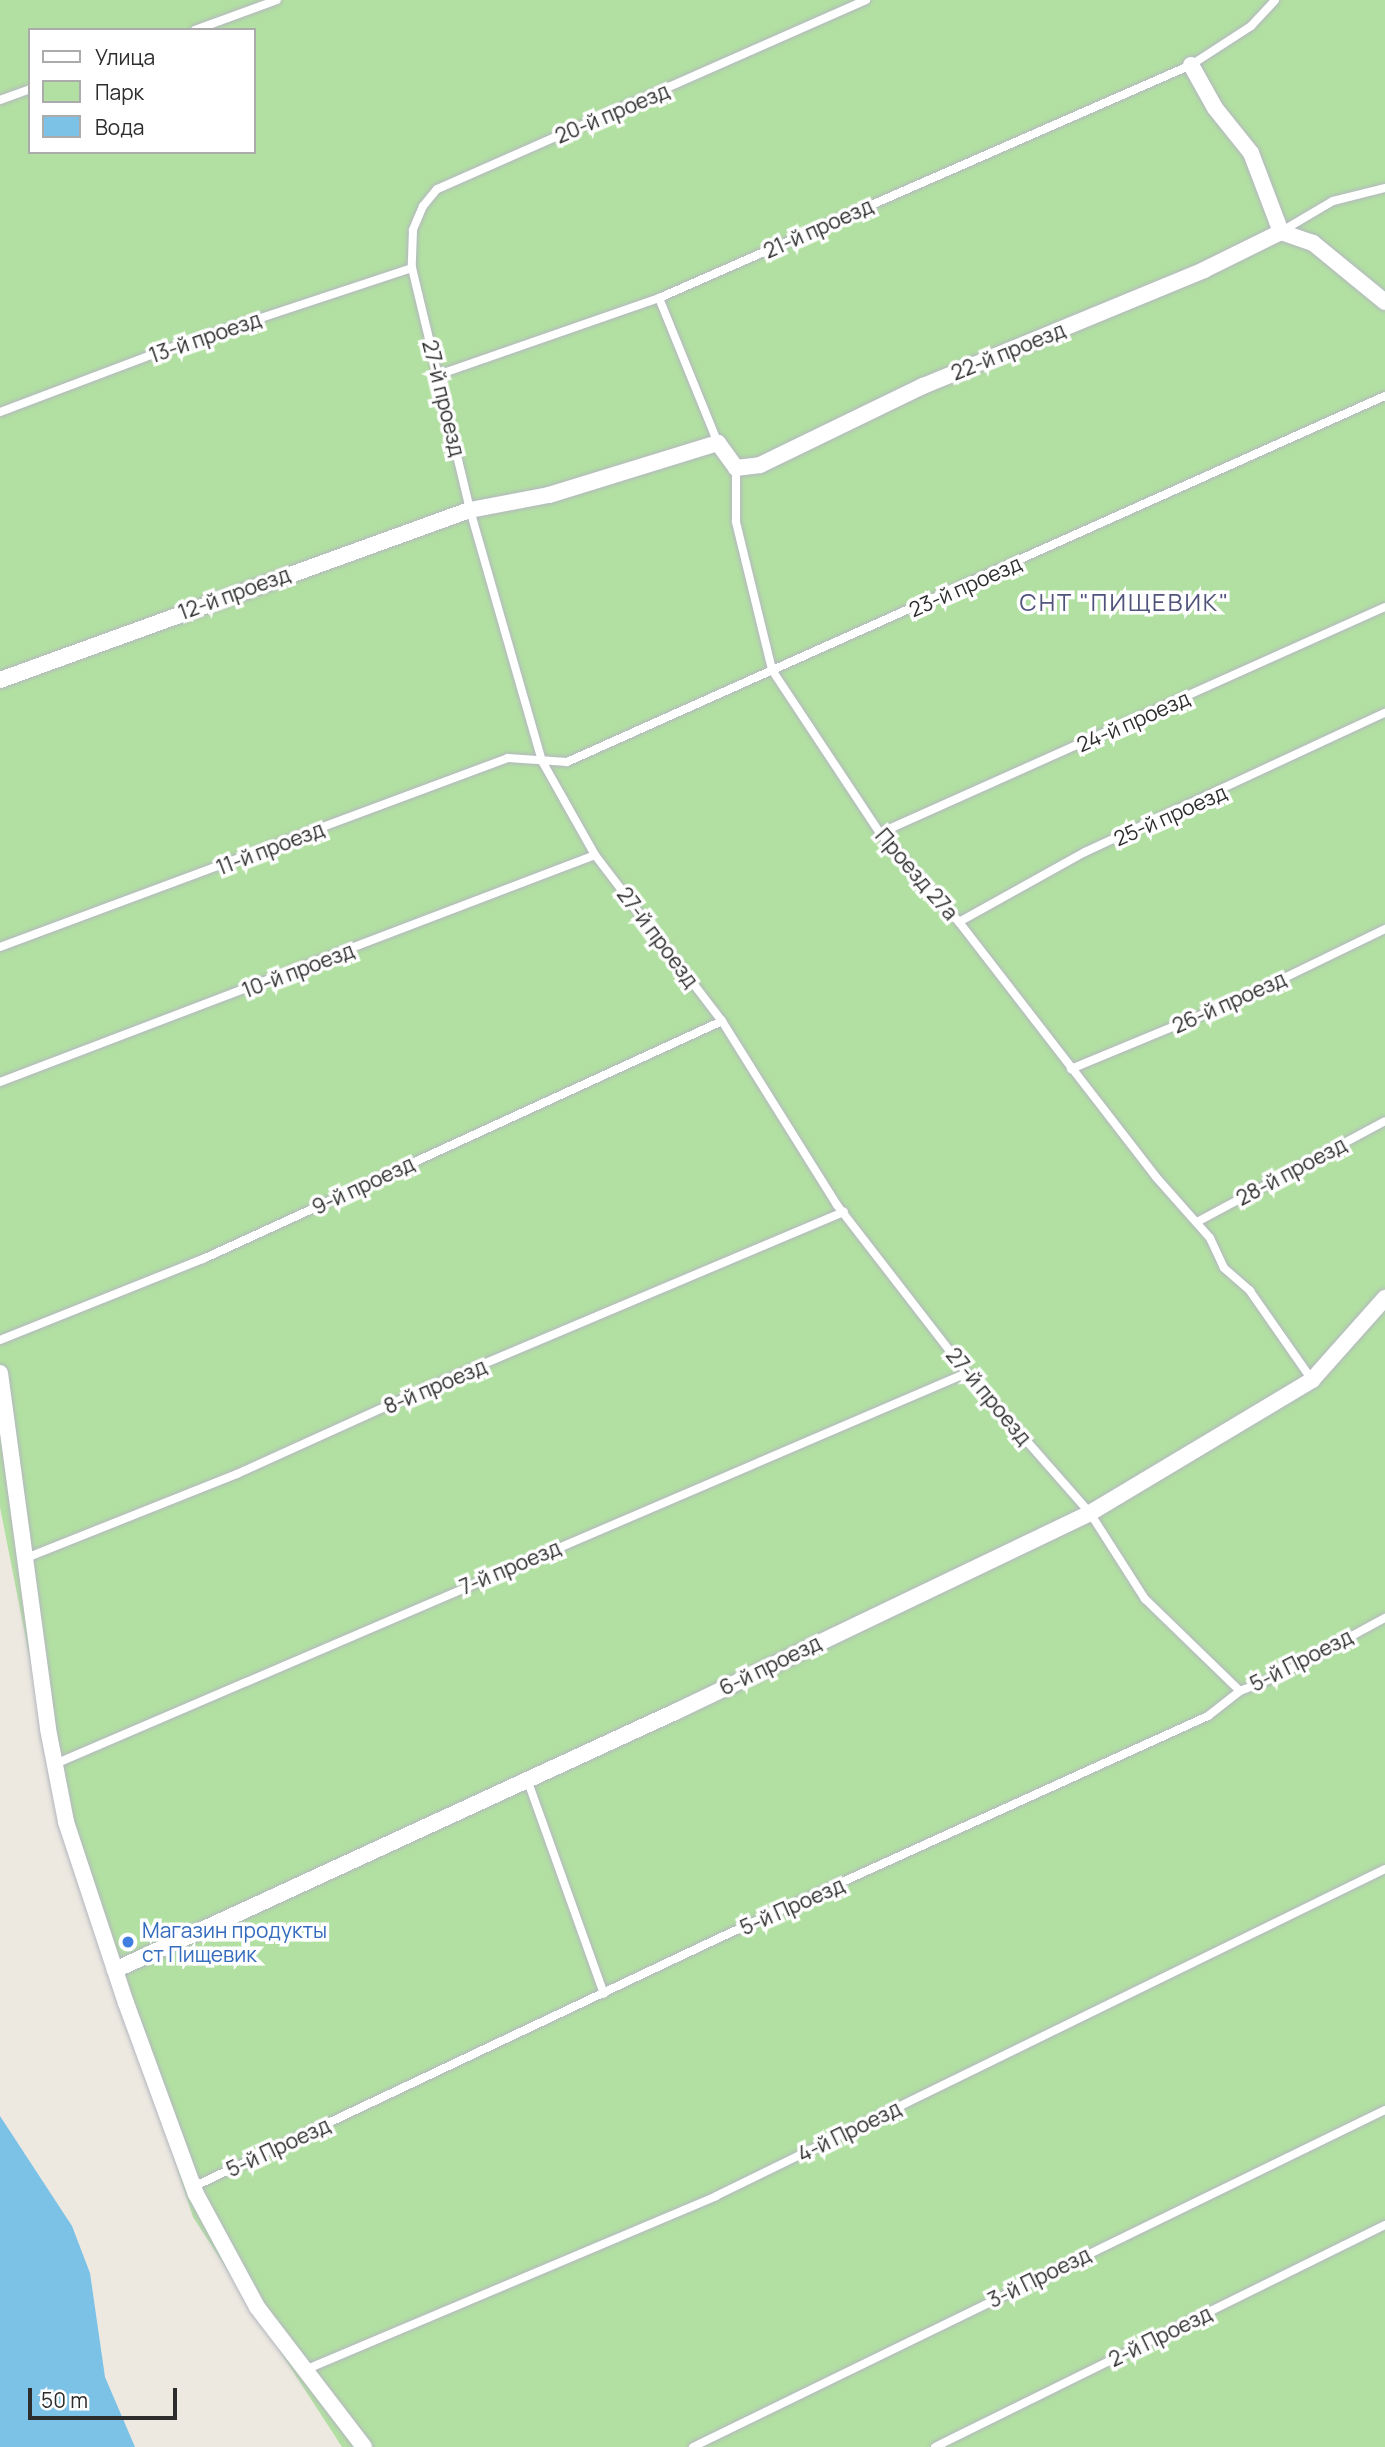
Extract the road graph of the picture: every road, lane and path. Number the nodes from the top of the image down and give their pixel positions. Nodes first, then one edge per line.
1 (277, 0) edge
2 (866, 0) edge
3 (1275, 0) edge
4 (200, 28) edge
5 (1191, 65) junction
6 (28, 90) edge
7 (0, 100) edge
8 (1385, 188) edge
9 (1281, 232) junction
10 (412, 268) junction
11 (659, 298) junction
12 (1385, 302) edge
13 (438, 375) junction
14 (1385, 396) edge
15 (0, 412) edge
16 (718, 443) junction
17 (736, 468) junction
18 (470, 510) junction
19 (1385, 607) edge
20 (772, 670) junction
21 (0, 680) edge
22 (1385, 713) edge
23 (542, 761) junction
24 (880, 833) junction
25 (595, 855) junction
26 (959, 922) junction
27 (1385, 929) edge
28 (0, 947) edge
29 (722, 1021) junction
30 (1071, 1069) junction
31 (0, 1082) edge
32 (1385, 1121) edge
33 (844, 1212) junction
34 (1197, 1222) junction
35 (1385, 1298) edge
36 (0, 1340) edge
37 (0, 1373) edge
38 (967, 1373) junction
39 (1312, 1380) junction
40 (1090, 1513) junction
41 (26, 1558) junction
42 (1385, 1618) edge
43 (1240, 1691) junction
44 (55, 1764) junction
45 (527, 1779) junction
46 (1385, 1869) edge
47 (115, 1970) junction
48 (604, 1994) junction
49 (1385, 2110) edge
50 (193, 2187) junction
51 (1385, 2225) edge
52 (304, 2370) junction
53 (364, 2447) edge
54 (693, 2447) edge
55 (935, 2447) edge

1 - 4 lane
2 - 10 lane, 20-й проезд
3 - 5 lane, 21-й проезд
5 - 9 street
5 - 11 lane, 21-й проезд
6 - 7 lane
8 - 9 lane
9 - 12 street
9 - 17 street, 22-й проезд
10 - 13 lane, 27-й проезд
10 - 15 lane, 13-й проезд
11 - 13 lane, 21-й проезд
11 - 16 lane
13 - 18 lane, 27-й проезд
14 - 20 lane, 23-й проезд
16 - 17 street
16 - 18 street
17 - 20 lane, Проезд 27а
18 - 21 street, 12-й проезд
18 - 23 lane, 27-й проезд
19 - 24 lane, 24-й проезд
20 - 23 lane, 23-й проезд
20 - 24 lane, Проезд 27а
22 - 26 lane, 25-й проезд
23 - 25 lane, 27-й проезд
23 - 28 lane, 11-й проезд
24 - 26 lane, Проезд 27а
25 - 29 lane, 27-й проезд
25 - 31 lane, 10-й проезд
26 - 30 lane, Проезд 27а
27 - 30 lane, 26-й проезд
29 - 33 lane, 27-й проезд
29 - 36 lane, 9-й проезд
30 - 34 lane, Проезд 27а
32 - 34 lane, 28-й проезд
33 - 38 lane, 27-й проезд
33 - 41 lane, 8-й проезд
34 - 39 lane, Проезд 27а
35 - 39 street, 6-й проезд
37 - 41 street
38 - 40 lane, 27-й проезд
38 - 44 lane, 7-й проезд
39 - 40 street, 6-й проезд
40 - 43 lane, 27-й проезд
40 - 45 street, 6-й проезд
41 - 44 street
42 - 43 lane, 5-й Проезд
43 - 48 lane, 5-й Проезд
44 - 47 street
45 - 47 street, 6-й проезд
45 - 48 lane
46 - 52 lane, 4-й Проезд
47 - 50 street
48 - 50 lane, 5-й Проезд
49 - 54 lane, 3-й Проезд
50 - 52 street
51 - 55 lane, 2-й Проезд
52 - 53 street

